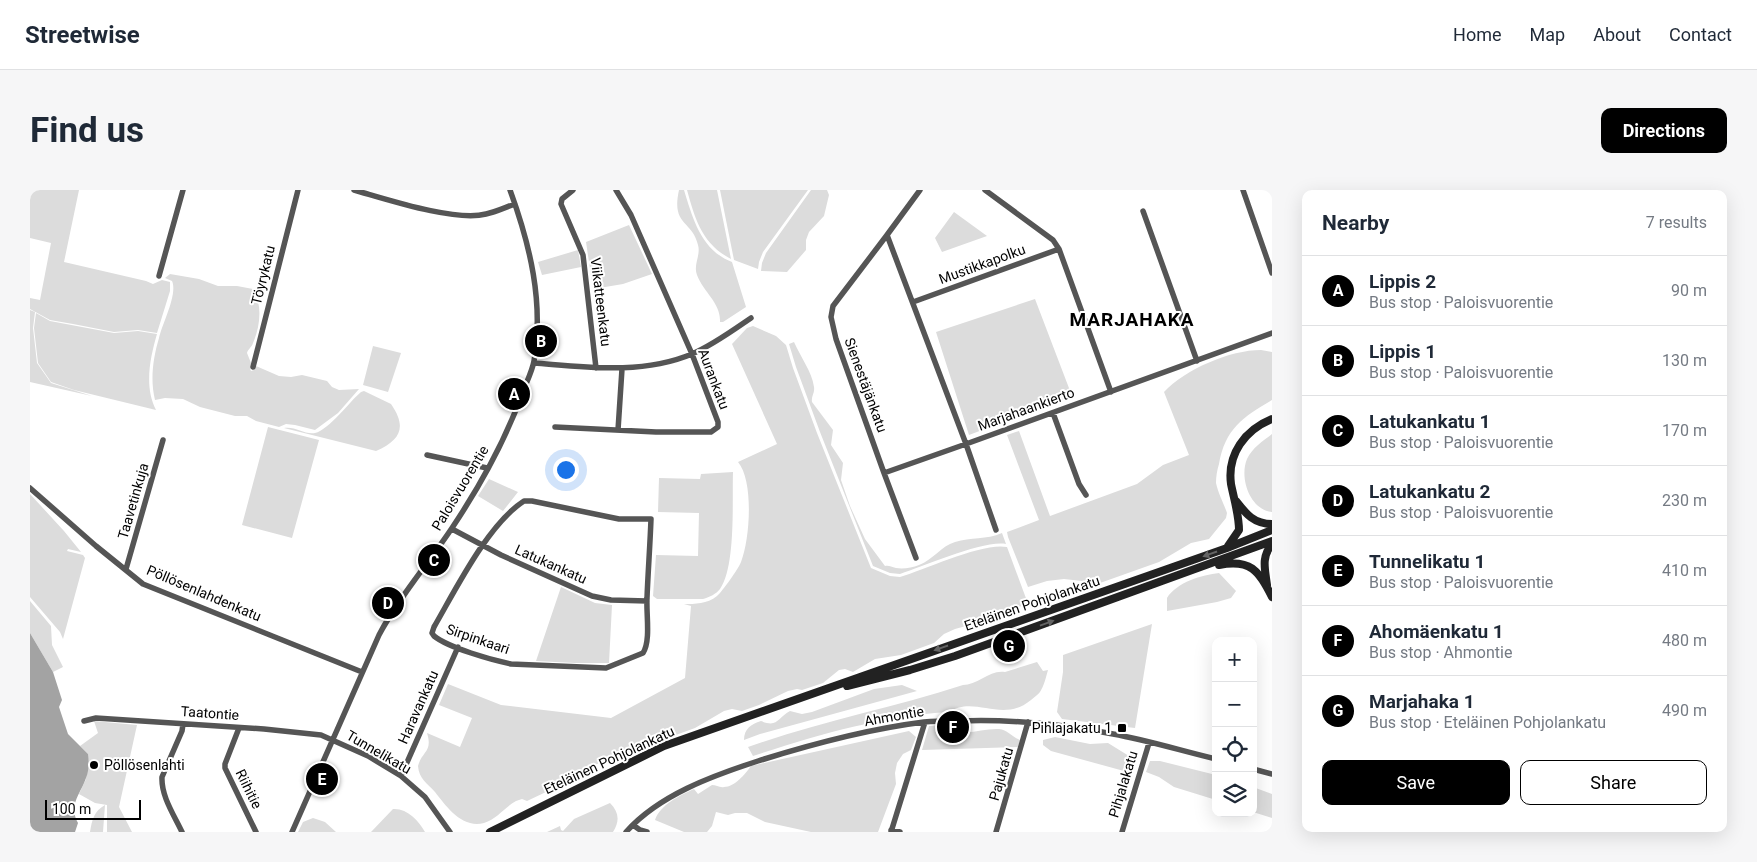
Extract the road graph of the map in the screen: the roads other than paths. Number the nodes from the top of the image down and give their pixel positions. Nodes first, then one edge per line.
1 (183, 190) edge
2 (298, 190) edge
3 (354, 190) edge
4 (510, 190) edge
5 (574, 190) edge
6 (616, 190) edge
7 (920, 190) edge
8 (985, 190) edge
9 (1243, 190) edge
10 (515, 204) junction
11 (1144, 211) dead end
12 (887, 235) junction
13 (1059, 249) junction
14 (1272, 273) edge
15 (159, 276) dead end
16 (913, 302) junction
17 (751, 318) dead end
18 (1272, 333) edge
19 (692, 354) junction
20 (1197, 361) junction
21 (534, 363) junction
22 (253, 367) dead end
23 (596, 368) junction
24 (622, 369) junction
25 (1111, 392) junction
26 (1053, 413) junction
27 (1272, 419) edge
28 (554, 427) dead end
29 (618, 430) junction
30 (163, 440) dead end
31 (966, 444) junction
32 (427, 455) dead end
33 (487, 468) junction
34 (884, 473) junction
35 (30, 488) edge
36 (1086, 494) dead end
37 (1236, 501) junction
38 (1272, 524) edge
39 (452, 528) junction
40 (996, 530) dead end
41 (1272, 530) edge
42 (1272, 543) edge
43 (482, 545) junction
44 (1227, 548) junction
45 (916, 558) dead end
46 (1196, 568) junction
47 (126, 569) junction
48 (1268, 589) junction
49 (1272, 597) edge
50 (647, 601) junction
51 (458, 647) junction
52 (362, 672) junction
53 (799, 698) junction
54 (84, 721) dead end
55 (925, 722) junction
56 (1028, 722) junction
57 (183, 724) junction
58 (239, 728) junction
59 (333, 740) junction
60 (1149, 743) junction
61 (1212, 759) edge
62 (1257, 770) edge
63 (1272, 774) edge
64 (401, 776) junction
65 (632, 825) junction
66 (891, 831) edge
67 (182, 832) edge
68 (256, 832) edge
69 (292, 832) edge
70 (450, 832) edge
71 (490, 832) edge
72 (626, 832) edge
73 (647, 832) edge
74 (900, 832) edge
75 (996, 832) edge
76 (1122, 832) edge

1 - 15 street
2 - 22 street, Töyrykatu
3 - 10 street
4 - 10 street, Paloisvuorentie
5 - 23 street, Viikatteenkatu
6 - 19 street, Aurankatu
7 - 12 street
8 - 13 street
9 - 14 street
10 - 21 street, Paloisvuorentie
11 - 20 street
12 - 16 street, Marjahaankierto
12 - 34 street, Sienestäjänkatu
13 - 16 street, Mustikkapolku
13 - 25 street
16 - 31 street, Marjahaankierto
17 - 19 street
18 - 20 street, Marjahaankierto
19 - 24 street
19 - 29 street, Aurankatu
20 - 25 street, Marjahaankierto
21 - 23 street
21 - 33 street, Paloisvuorentie
23 - 24 street
24 - 29 street
25 - 26 street, Marjahaankierto
26 - 31 street, Marjahaankierto
26 - 36 street
27 - 37 main road
28 - 29 street, Aurankatu
30 - 47 street, Taavetinkuja
31 - 34 street
31 - 40 street
32 - 33 street
33 - 39 street, Paloisvuorentie
34 - 45 street, Sienestäjänkatu
35 - 47 street, Pöllösenlahdenkatu
37 - 38 main road
37 - 44 main road
39 - 43 street, Latukankatu
39 - 52 street, Paloisvuorentie
41 - 44 main road, Eteläinen Pohjolankatu
42 - 46 main road, Eteläinen Pohjolankatu
42 - 48 main road
43 - 50 street, Latukankatu
43 - 50 street, Sirpinkaari
43 - 51 street, Sirpinkaari
44 -> 53 main road, Eteläinen Pohjolankatu
46 - 48 main road
53 -> 46 main road, Eteläinen Pohjolankatu
47 - 52 street, Pöllösenlahdenkatu
48 - 49 main road
50 - 51 street, Sirpinkaari
51 - 64 street, Haravankatu
52 - 59 street, Paloisvuorentie
53 - 71 main road, Eteläinen Pohjolankatu
54 - 57 street, Taatontie
55 - 56 street, Ahmontie
55 - 65 street, Ahmontie
55 - 66 street
56 - 60 street, Ahmontie
56 - 75 street, Pajukatu
57 - 58 street, Taatontie
57 - 67 street
58 - 59 street, Taatontie
58 - 68 street, Riihitie
59 - 64 street, Tunnelikatu
59 - 69 street, Paloisvuorentie
60 - 61 street, Ahmontie
60 - 76 street, Pihjalakatu
62 - 63 street
64 - 70 street, Tunnelikatu
65 - 72 street, Ahmontie
65 - 73 street
66 - 74 street

